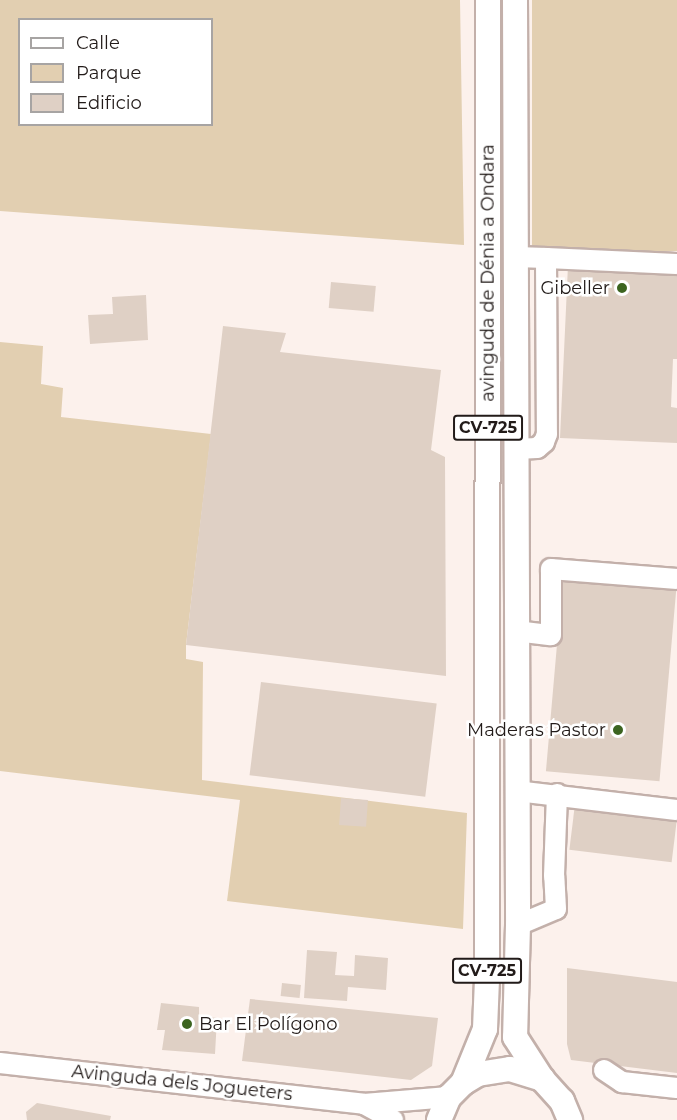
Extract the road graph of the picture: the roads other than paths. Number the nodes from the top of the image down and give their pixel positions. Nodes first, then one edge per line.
1 (488, 0) edge
2 (515, 0) edge
3 (516, 257) junction
4 (546, 258) junction
5 (677, 264) edge
6 (516, 449) junction
7 (677, 579) edge
8 (516, 631) junction
9 (517, 790) junction
10 (557, 794) junction
11 (677, 810) edge
12 (518, 925) junction
13 (0, 1063) edge
14 (604, 1070) dead end
15 (542, 1079) junction
16 (677, 1088) edge
17 (456, 1090) junction
18 (364, 1104) junction
19 (393, 1120) edge
20 (439, 1120) edge
21 (570, 1120) edge

1 - 17 main road, avinguda de Dénia a Ondara / CV-725
2 - 3 main road, avinguda de Dénia a Ondara / CV-725
3 - 4 street
3 - 6 main road, avinguda de Dénia a Ondara / CV-725
4 - 5 street
4 - 6 street
6 - 8 main road, avinguda de Dénia a Ondara / CV-725
7 - 8 street
8 - 9 main road, avinguda de Dénia a Ondara / CV-725
9 - 10 street
9 - 12 main road, avinguda de Dénia a Ondara / CV-725
10 - 11 street
10 - 12 street
12 - 15 main road, avinguda de Dénia a Ondara / CV-725
13 - 18 street, Avinguda dels Jogueters
14 - 16 street
15 - 17 main road
15 - 21 main road, CV-725
17 - 18 street, Avinguda dels Jogueters
17 - 20 main road, CV-725
18 - 19 street, Avinguda dels Jogueters

